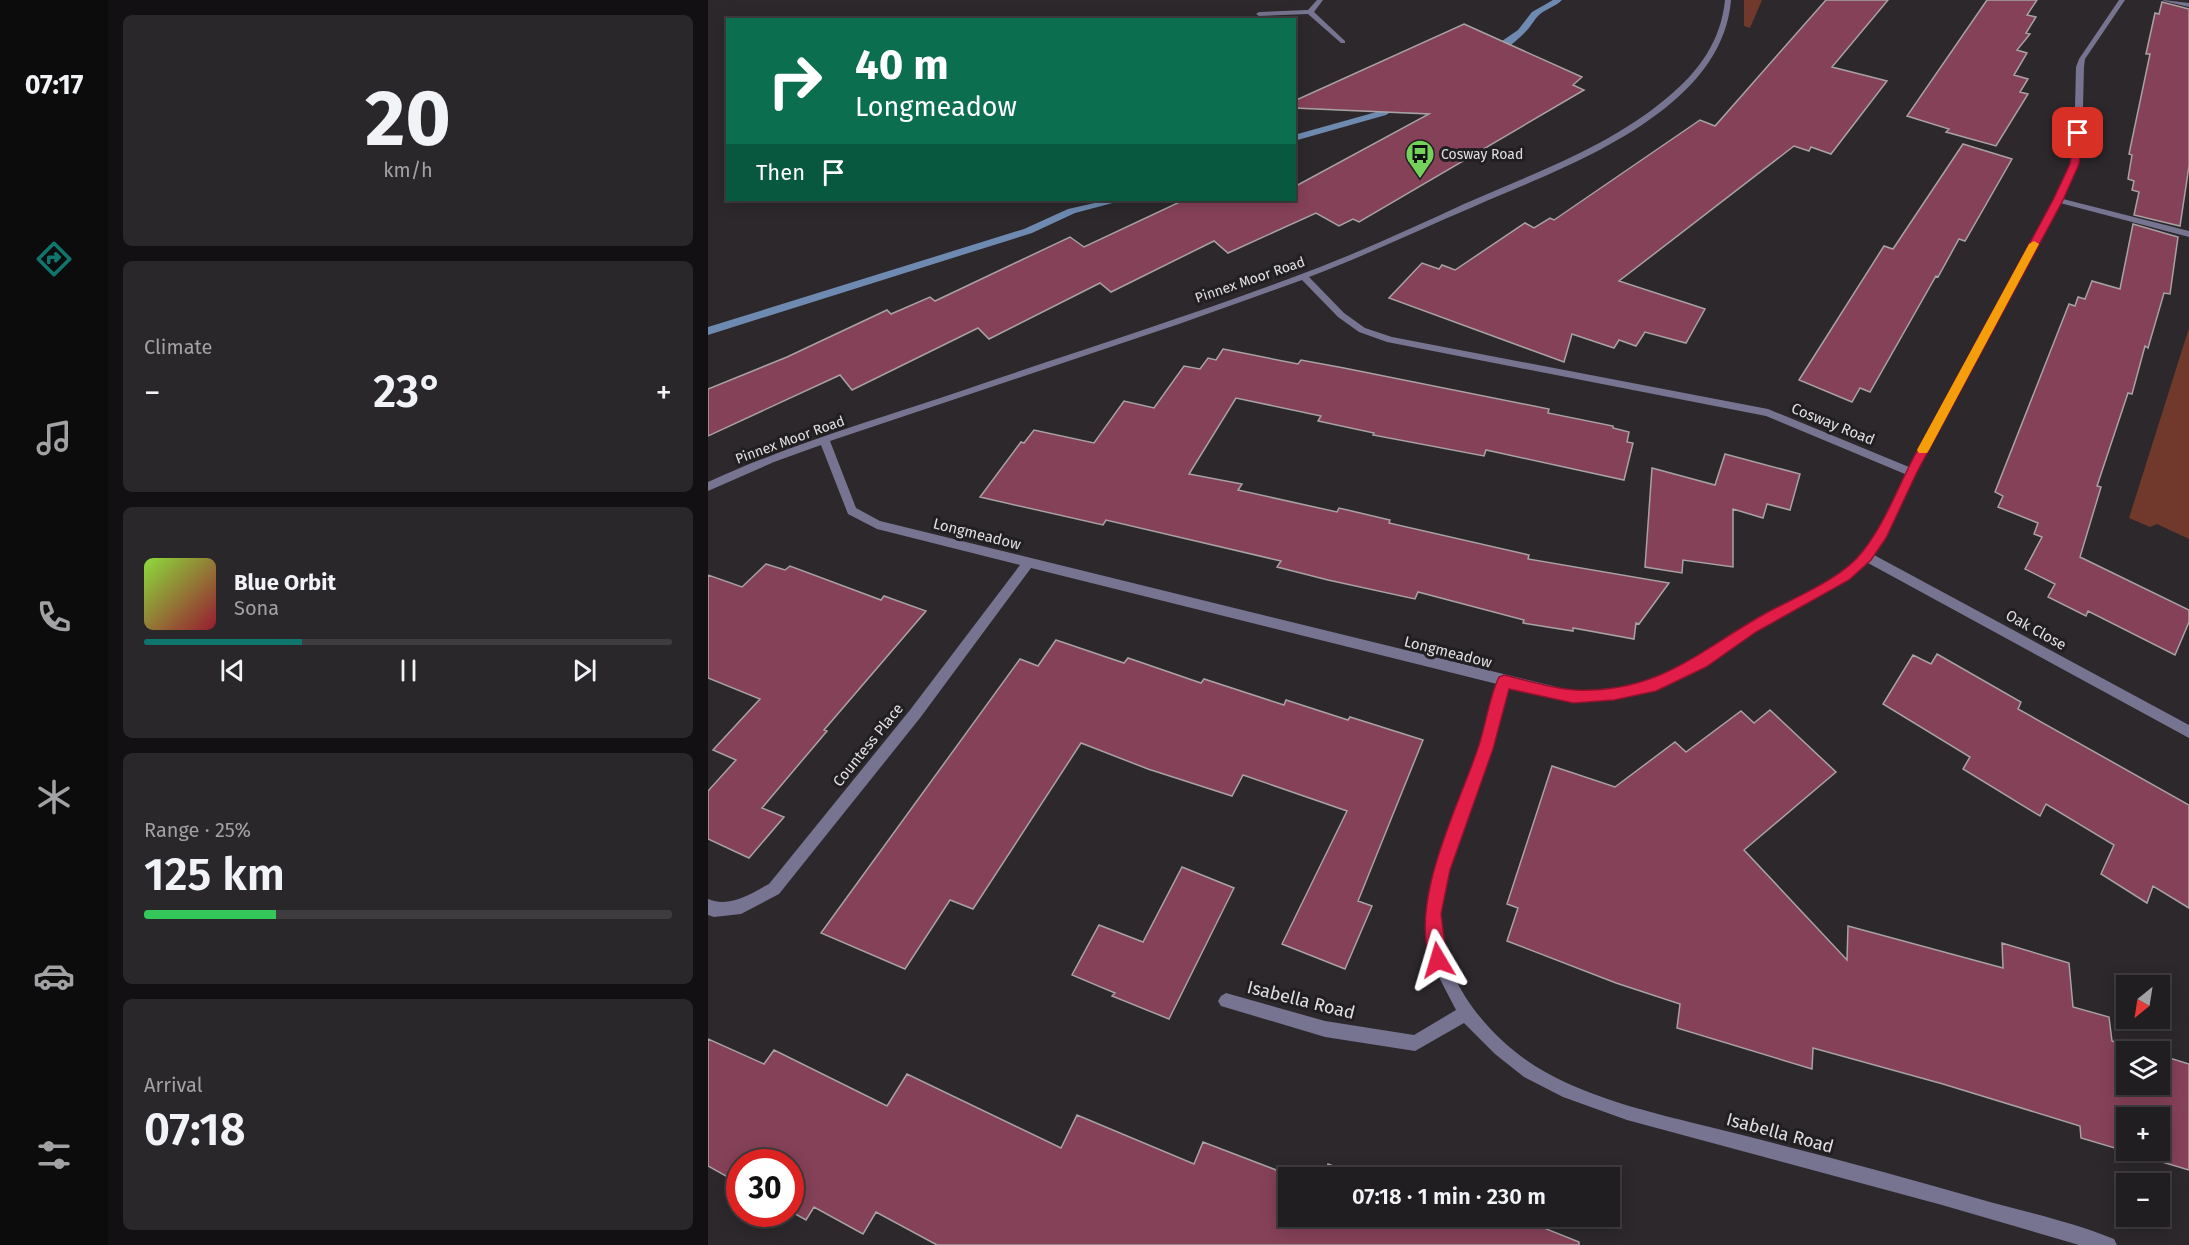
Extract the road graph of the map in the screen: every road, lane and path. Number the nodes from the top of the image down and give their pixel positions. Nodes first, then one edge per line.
1 (1320, 0) edge
2 (1728, 0) edge
3 (2122, 0) edge
4 (2166, 0) edge
5 (2189, 5) edge
6 (1310, 12) junction
7 (1259, 14) dead end
8 (1343, 42) dead end
9 (2058, 200) junction
10 (2189, 234) edge
11 (1304, 277) junction
12 (825, 441) junction
13 (1911, 472) junction
14 (708, 487) edge
15 (1867, 557) junction
16 (1028, 563) junction
17 (1504, 681) junction
18 (2189, 732) edge
19 (708, 906) edge
20 (1226, 1001) dead end
21 (1466, 1013) junction
22 (2108, 1245) edge

1 - 6 street
2 - 11 street, Pinnex Moor Road
3 - 9 street, Longmeadow
4 - 5 street
6 - 7 street
6 - 8 street
9 - 10 street
9 - 13 street, Longmeadow
11 - 12 street, Pinnex Moor Road
11 - 13 street, Cosway Road
12 - 14 street, Pinnex Moor Road
12 - 16 street, Longmeadow
13 - 15 street, Longmeadow
15 - 17 street, Longmeadow
15 - 18 street, Oak Close
16 - 17 street, Longmeadow
16 - 19 street, Countess Place
17 - 21 street, Isabella Road
20 - 21 street, Isabella Road
21 - 22 street, Isabella Road

